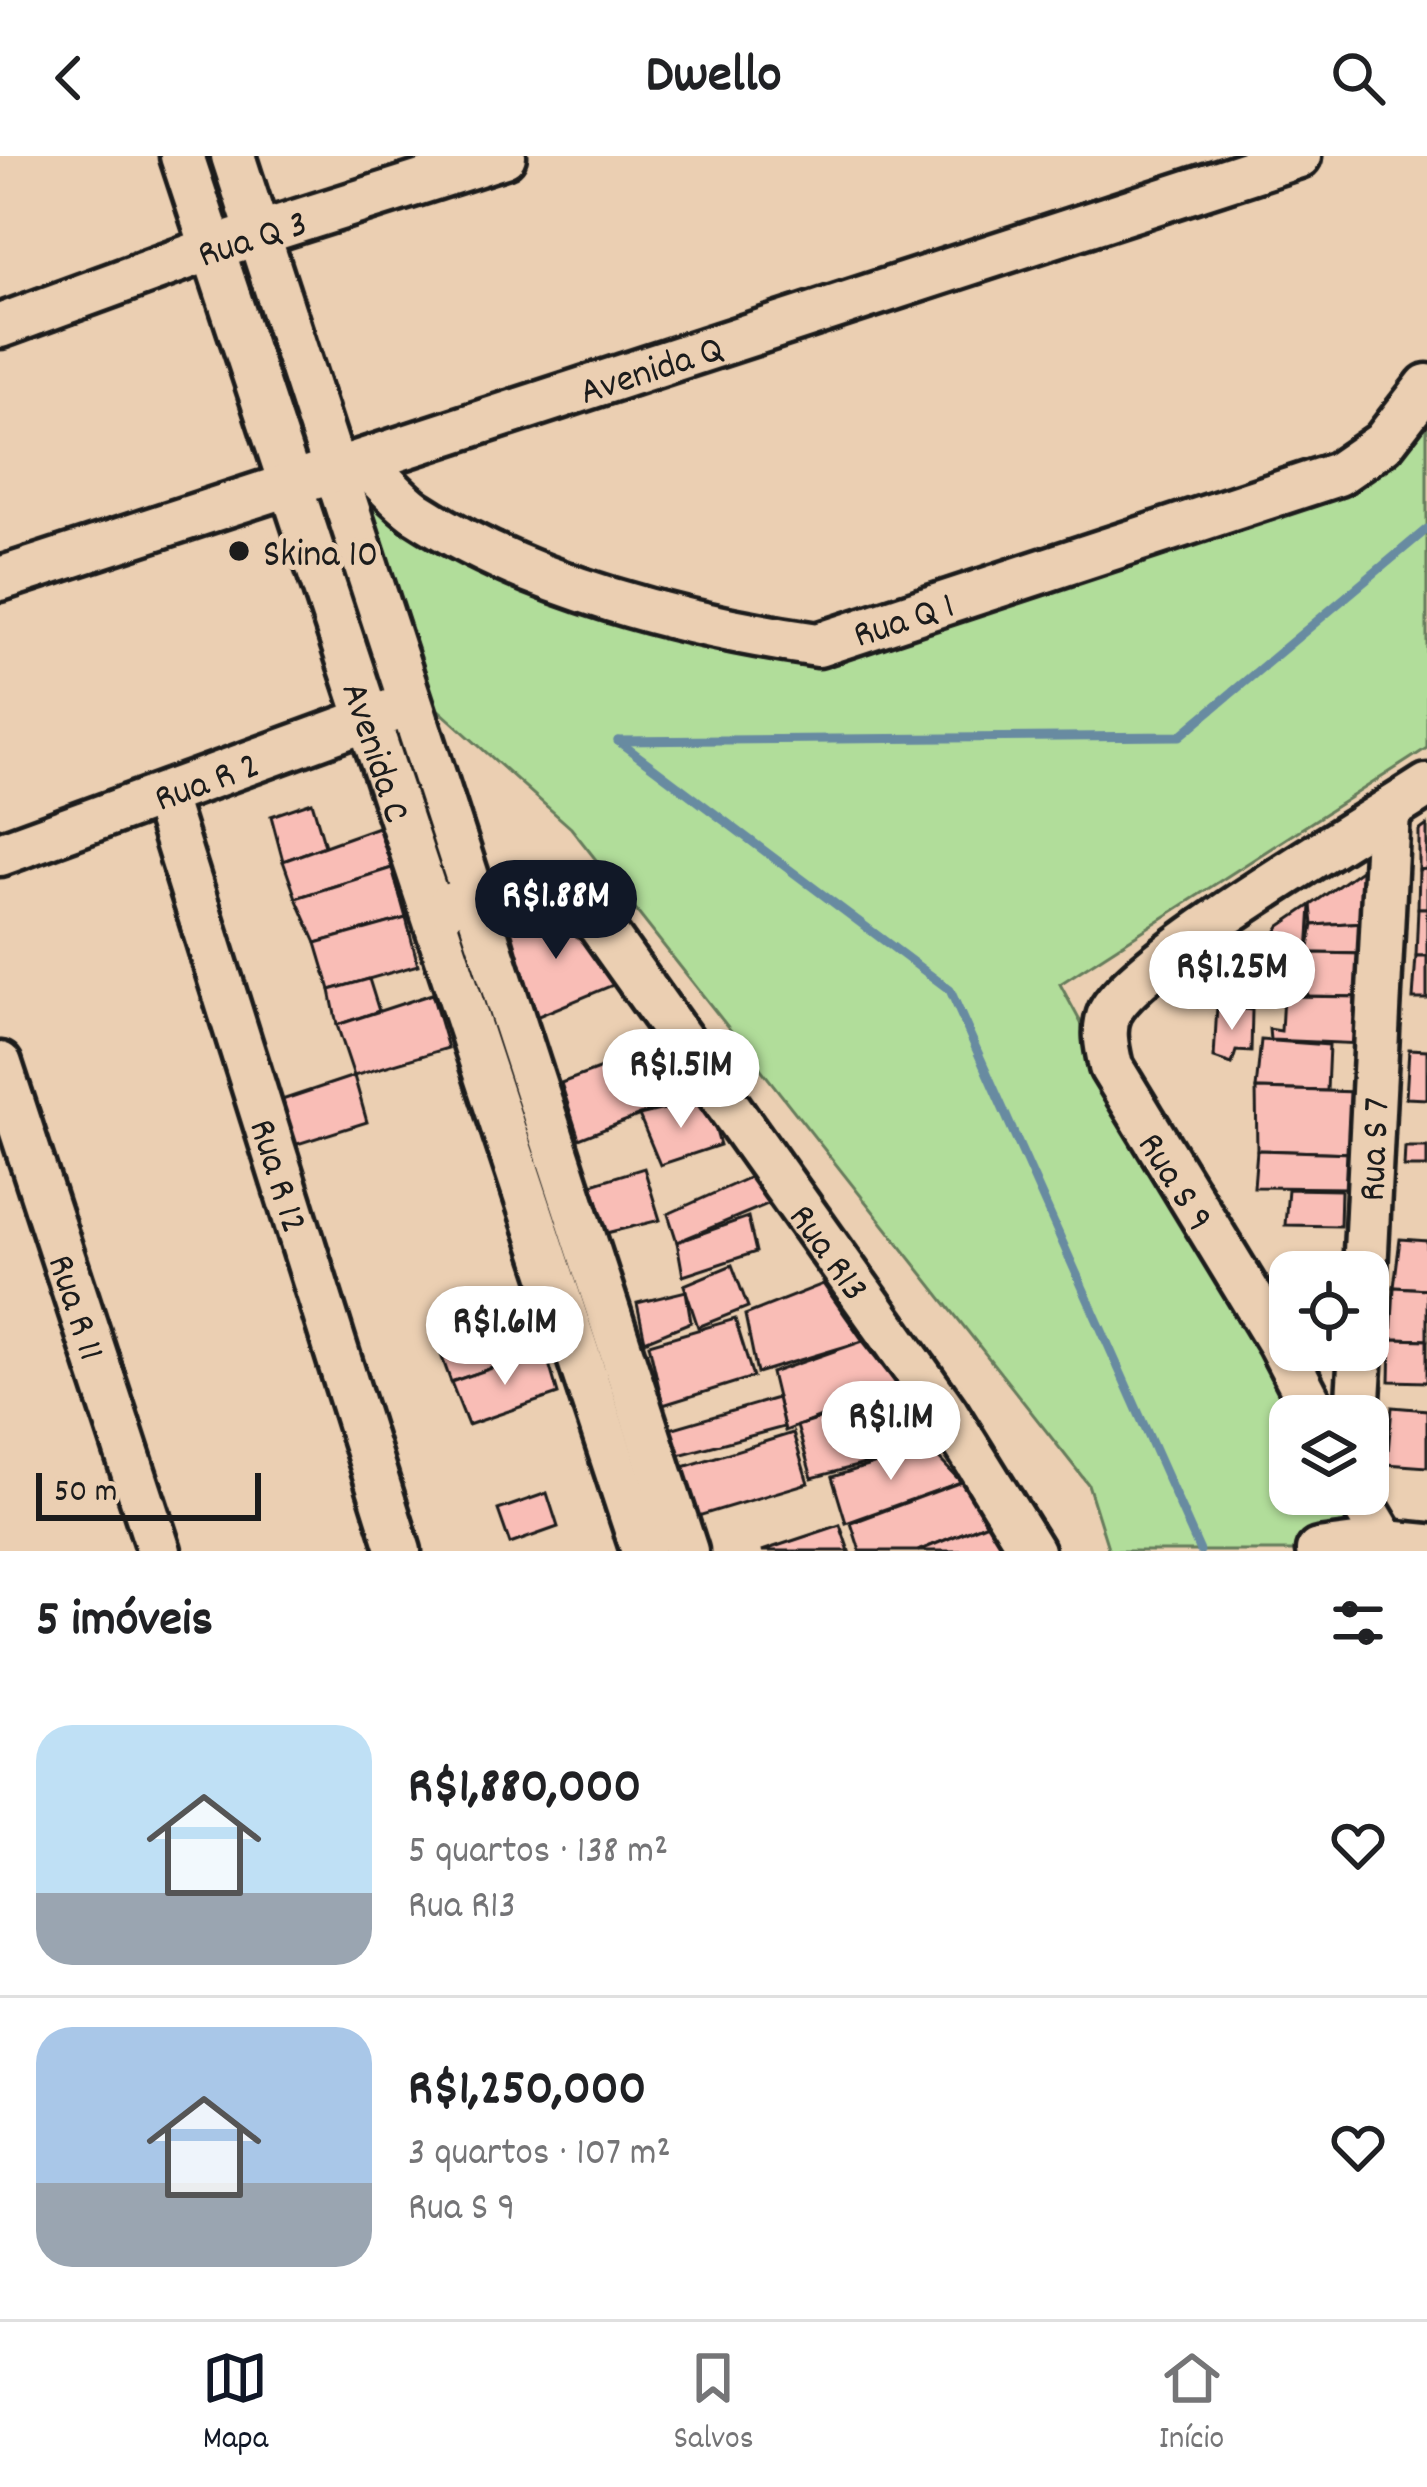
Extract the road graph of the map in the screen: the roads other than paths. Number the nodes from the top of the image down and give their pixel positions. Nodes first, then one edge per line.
1 (182, 156) edge
2 (233, 156) edge
3 (504, 156) edge
4 (1299, 156) edge
5 (259, 233) junction
6 (213, 248) junction
7 (0, 326) edge
8 (1427, 386) edge
9 (349, 467) junction
10 (291, 485) junction
11 (0, 579) edge
12 (411, 703) junction
13 (368, 722) junction
14 (1427, 786) edge
15 (163, 797) junction
16 (1388, 812) junction
17 (0, 854) edge
18 (475, 896) junction
19 (431, 912) junction
20 (0, 1064) edge
21 (1366, 1251) edge
22 (1306, 1395) edge
23 (1375, 1515) edge
24 (1401, 1546) edge
25 (159, 1551) edge
26 (398, 1551) edge
27 (643, 1551) edge
28 (686, 1551) edge
29 (1032, 1551) edge
30 (1318, 1551) edge

1 - 6 street, Avenida C
2 - 5 street, Avenida C
3 - 5 street, Rua Q 3
4 - 9 street, Avenida Q
5 - 6 street, Rua Q 3
5 - 9 street, Avenida C
6 - 7 street, Rua Q 3
6 - 10 street, Avenida C
8 - 9 street, Rua Q 1
9 - 10 street, Avenida Q
9 - 12 street, Avenida C
10 - 11 street, Avenida Q
10 - 13 street, Avenida C
12 - 13 street, Rua R 2
12 - 18 street, Avenida C
13 - 15 street, Rua R 2
13 - 19 street, Avenida C
14 - 16 street, Rua S 9
15 - 17 street, Rua R 2
15 - 26 street, Rua R 12
16 - 21 street, Rua S 7
16 - 22 street, Rua S 9
18 - 19 street, Rua R13
18 - 28 street, Avenida C
18 - 29 street, Rua R13
19 - 27 street, Avenida C
20 - 25 street, Rua R 11
23 - 24 street
24 - 30 street

